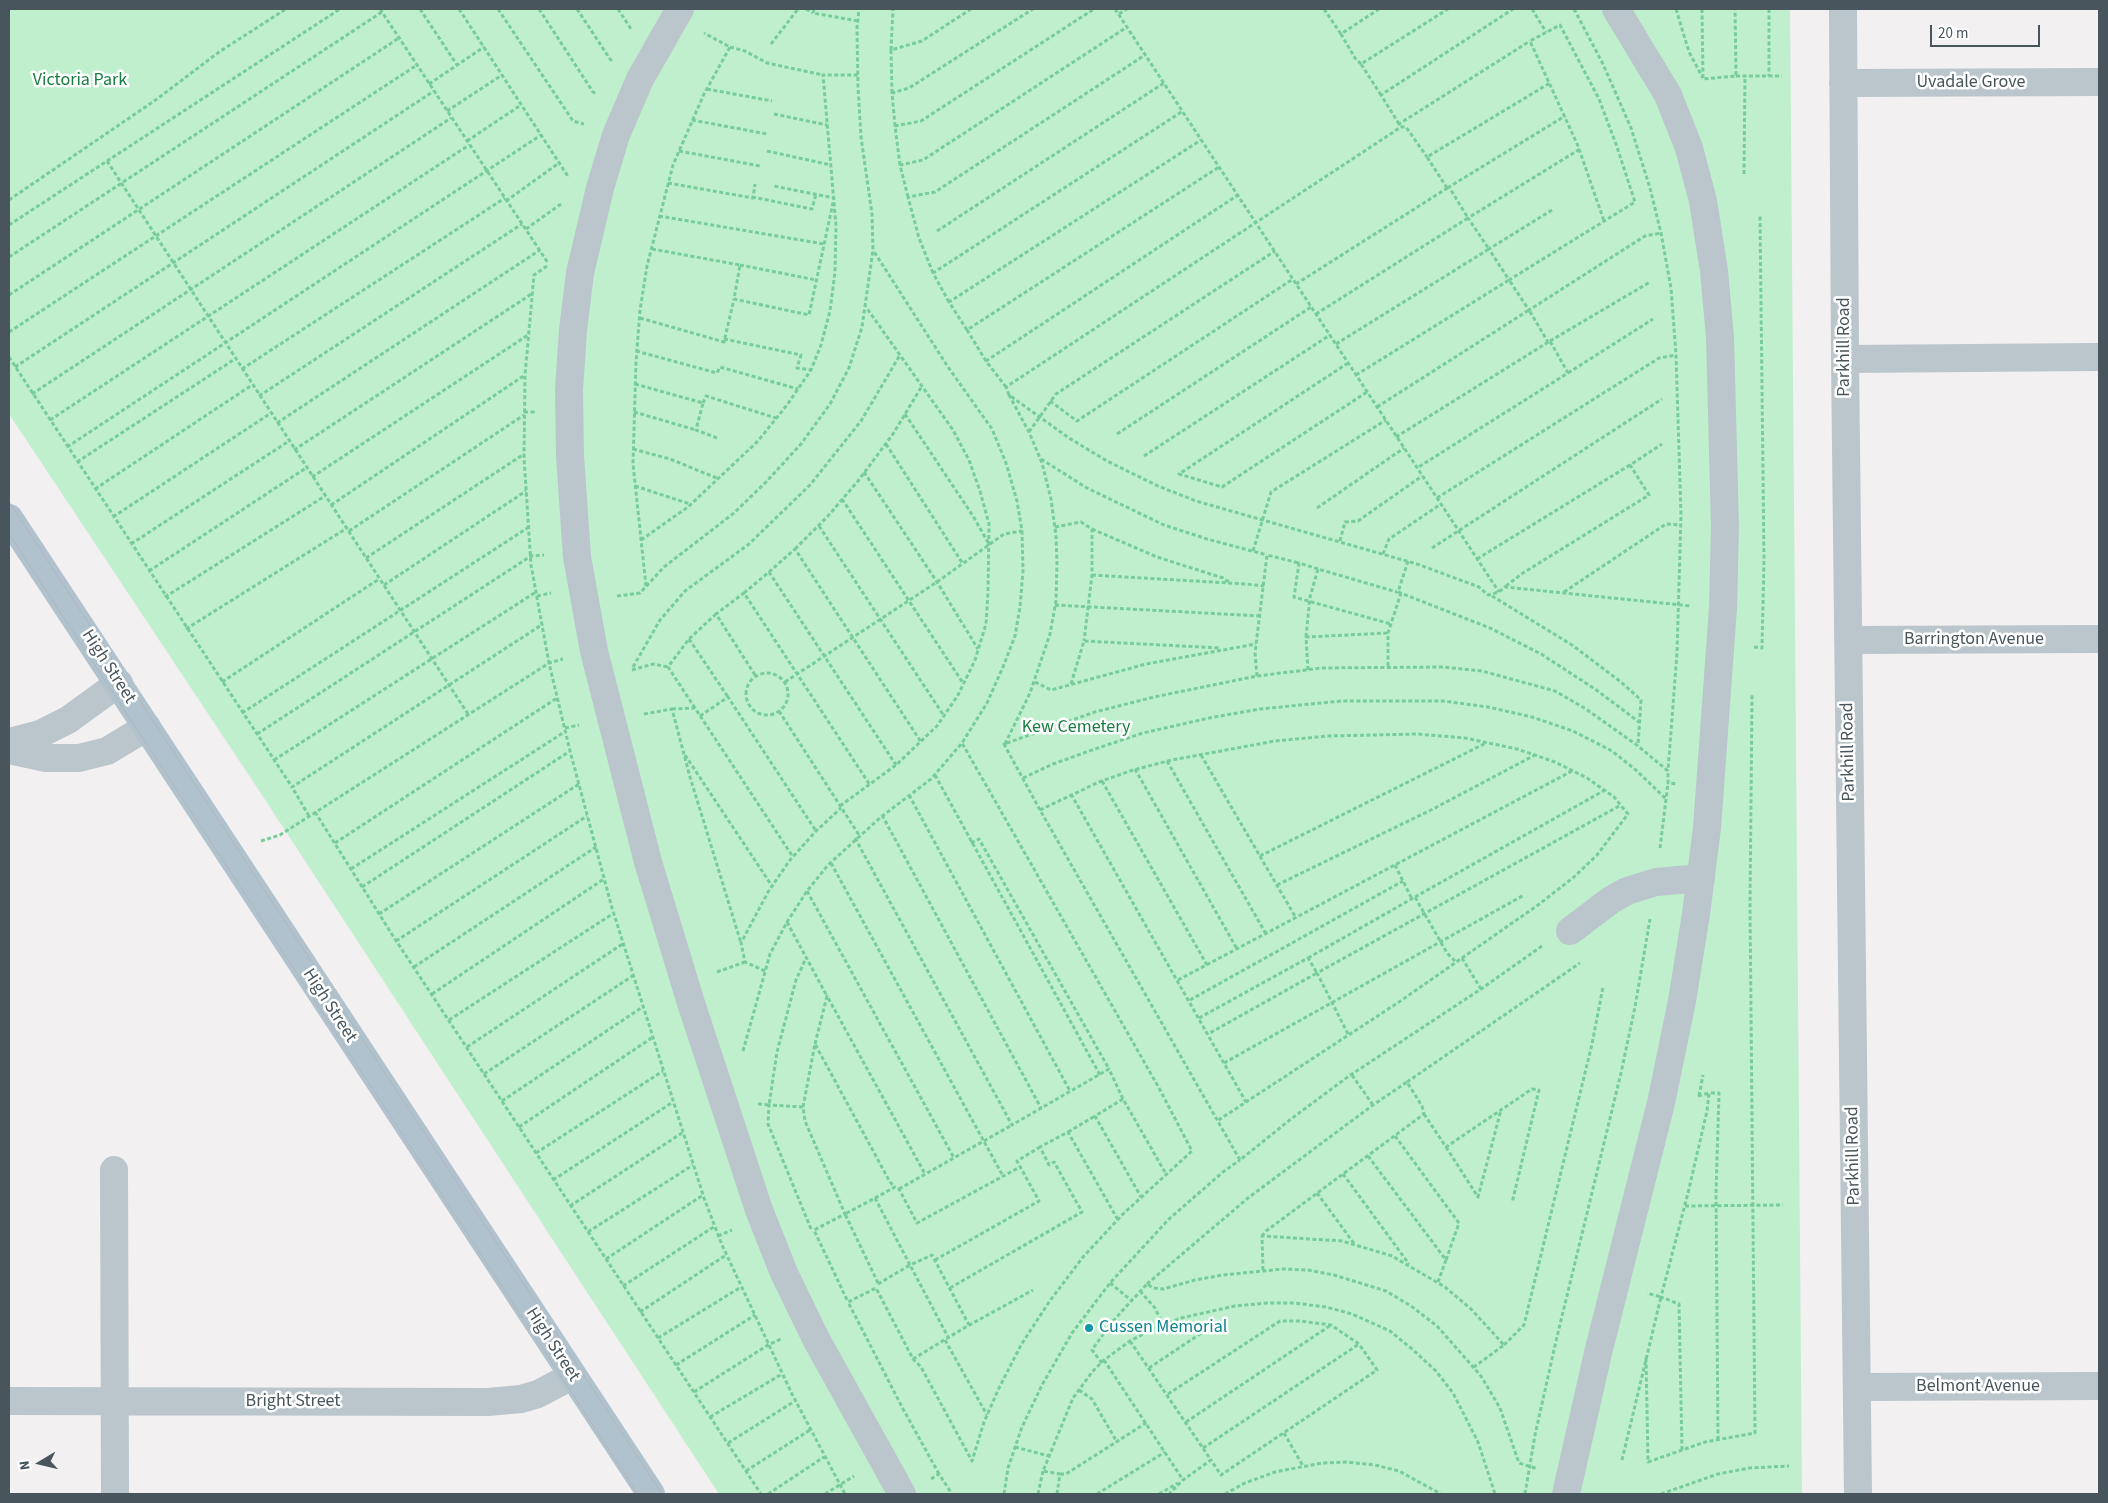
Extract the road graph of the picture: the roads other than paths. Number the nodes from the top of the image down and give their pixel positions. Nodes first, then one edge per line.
1 (680, 9) edge
2 (1616, 9) edge
3 (1843, 9) edge
4 (2099, 82) edge
5 (1843, 83) junction
6 (2099, 357) edge
7 (1845, 359) junction
8 (9, 518) edge
9 (1848, 640) junction
10 (2099, 640) edge
11 (119, 683) junction
12 (147, 727) junction
13 (9, 742) edge
14 (9, 750) edge
15 (1701, 878) junction
16 (1570, 930) road end
17 (114, 1170) dead end
18 (572, 1376) junction
19 (2099, 1386) edge
20 (1857, 1387) junction
21 (114, 1401) junction
22 (9, 1402) edge
23 (1568, 1485) edge
24 (115, 1494) edge
25 (650, 1494) edge
26 (902, 1494) edge
27 (1858, 1494) edge

1 - 26 street
2 - 15 street
3 - 5 street, Parkhill Road
4 - 5 street, Uvadale Grove
5 - 7 street, Parkhill Road
6 - 7 street
7 - 9 street, Parkhill Road
8 - 11 main road, High Street
9 - 10 street, Barrington Avenue
9 - 20 street, Parkhill Road
11 - 12 main road, High Street
11 - 13 street
12 - 14 street
12 - 18 main road, High Street
15 - 16 street
15 - 23 street
17 - 21 street
18 - 21 street, Bright Street
18 - 25 main road, High Street
19 - 20 street, Belmont Avenue
20 - 27 street, Parkhill Road
21 - 22 street, Bright Street
21 - 24 street

